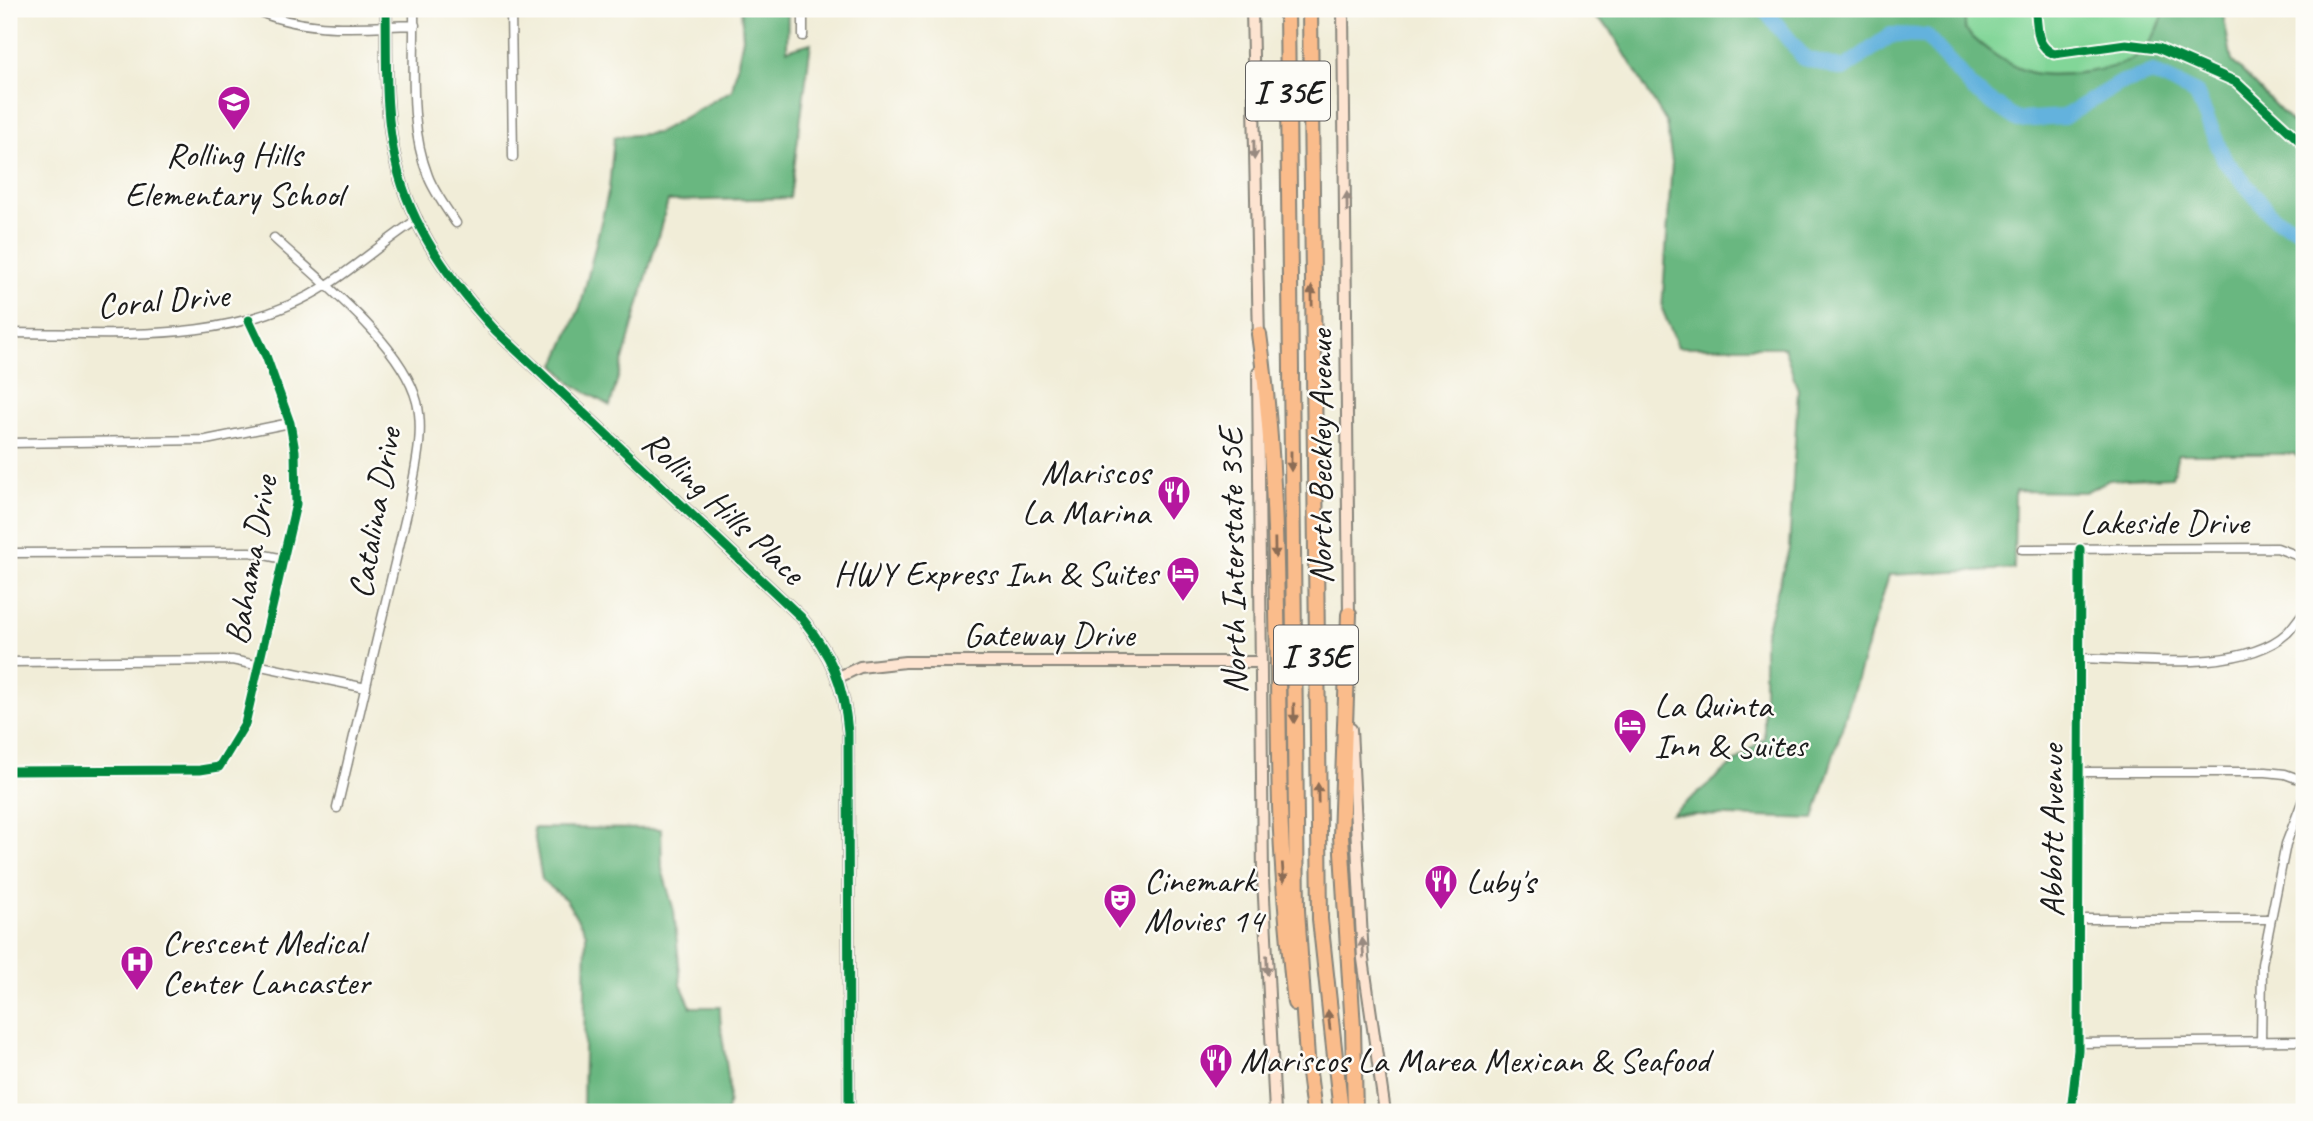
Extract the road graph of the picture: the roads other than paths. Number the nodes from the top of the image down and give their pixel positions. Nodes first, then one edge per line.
1 (256, 9) edge
2 (386, 9) edge
3 (414, 9) edge
4 (511, 9) edge
5 (803, 9) edge
6 (1252, 9) edge
7 (1287, 9) edge
8 (1310, 9) edge
9 (1343, 9) edge
10 (415, 25) junction
11 (386, 26) junction
12 (803, 36) dead end
13 (513, 157) dead end
14 (418, 219) junction
15 (456, 223) dead end
16 (274, 238) dead end
17 (326, 286) junction
18 (249, 320) junction
19 (9, 333) edge
20 (1259, 334) junction
21 (290, 423) junction
22 (9, 443) edge
23 (2022, 549) dead end
24 (2080, 549) junction
25 (9, 553) edge
26 (2304, 558) edge
27 (284, 559) junction
28 (2304, 612) edge
29 (1349, 614) junction
30 (2080, 658) junction
31 (9, 662) edge
32 (1261, 662) junction
33 (260, 665) junction
34 (839, 677) junction
35 (366, 688) junction
36 (9, 771) edge
37 (2079, 772) junction
38 (2304, 781) edge
39 (2304, 797) edge
40 (337, 808) dead end
41 (2079, 919) junction
42 (2271, 919) junction
43 (2304, 1041) edge
44 (2261, 1042) junction
45 (2078, 1043) junction
46 (1307, 1058) junction
47 (849, 1112) edge
48 (1275, 1112) edge
49 (1314, 1112) edge
50 (1340, 1112) edge
51 (1355, 1112) edge
52 (1385, 1112) edge
53 (2071, 1112) edge

1 - 11 street
2 - 11 main road, Rolling Hills Place
3 - 10 street
4 - 13 street
5 - 12 street
6 -> 20 main road, North Interstate 35E
7 -> 46 highway, I 35E
50 -> 8 highway, I 35E
29 -> 9 main road, North Beckley Avenue
10 - 11 street
10 - 15 street
11 - 14 main road, Rolling Hills Place
14 - 17 street, Coral Drive
14 - 34 main road, Rolling Hills Place
16 - 17 street, Catalina Drive
17 - 18 street, Coral Drive
17 - 35 street, Catalina Drive
18 - 19 street, Coral Drive
18 - 21 street, Bahama Drive
20 - 32 main road, North Interstate 35E
20 -> 46 highway
21 - 22 street
21 - 27 street, Bahama Drive
23 - 24 street, Lakeside Drive
24 - 26 street, Lakeside Drive
24 - 30 street, Abbott Avenue
25 - 27 street
27 - 33 street, Bahama Drive
28 - 30 street
29 - 51 highway
52 -> 29 main road, North Beckley Avenue
30 - 37 street, Abbott Avenue
31 - 33 street
32 - 34 main road, Gateway Drive
32 -> 48 main road, North Interstate 35E
33 - 35 street
33 - 36 street, Bahama Drive
34 - 47 main road, Rolling Hills Place
35 - 40 street, Catalina Drive
37 - 38 street
37 - 41 street, Abbott Avenue
39 - 42 street
41 - 42 street
41 - 45 street, Abbott Avenue
42 - 44 street
43 - 44 street
44 - 45 street
45 - 53 street, Abbott Avenue
46 - 49 highway, I 35E

